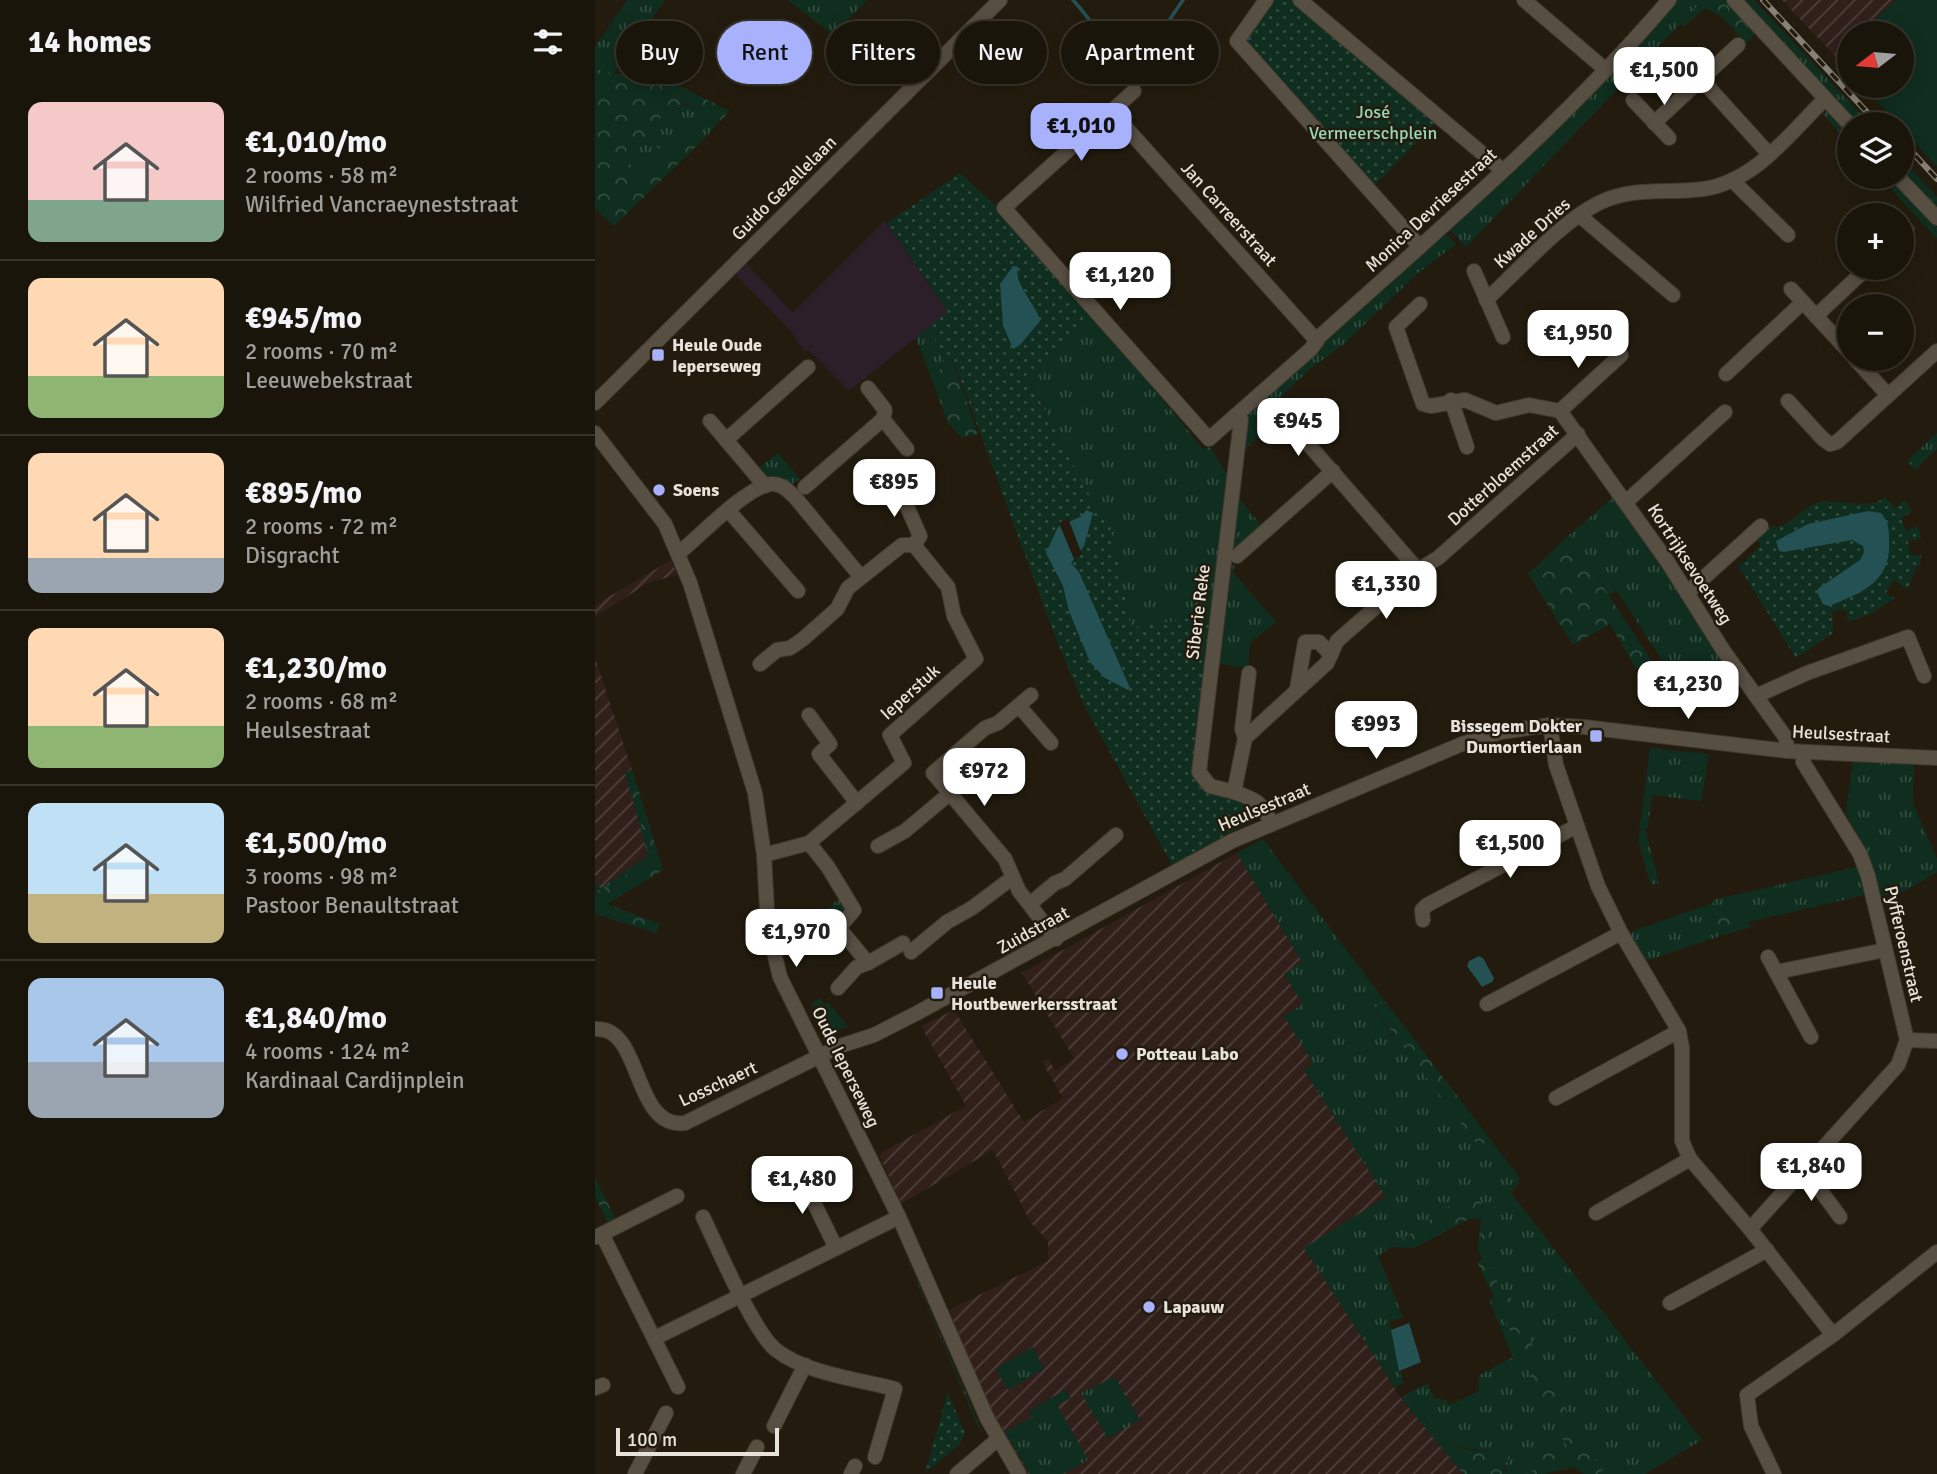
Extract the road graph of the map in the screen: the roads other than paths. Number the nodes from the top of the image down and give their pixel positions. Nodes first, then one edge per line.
1 (1000, 0) edge
2 (1266, 0) edge
3 (1300, 0) edge
4 (1524, 0) edge
5 (1669, 0) edge
6 (1734, 0) edge
7 (1738, 45) dead end
8 (1606, 70) junction
9 (1701, 79) junction
10 (1134, 91) dead end
11 (1825, 99) junction
12 (1633, 100) dead end
13 (1112, 112) junction
14 (1838, 112) edge
15 (1654, 122) junction
16 (1669, 138) dead end
17 (1769, 154) junction
18 (1502, 170) junction
19 (1732, 180) junction
20 (1909, 189) edge
21 (1579, 215) junction
22 (1937, 218) edge
23 (1788, 235) dead end
24 (1420, 247) junction
25 (1474, 271) dead end
26 (1854, 280) edge
27 (1790, 289) dead end
28 (1673, 295) dead end
29 (1486, 300) junction
30 (1803, 302) junction
31 (1420, 304) dead end
32 (1816, 316) junction
33 (1503, 337) dead end
34 (1837, 339) edge
35 (1317, 341) junction
36 (1937, 351) edge
37 (1621, 355) dead end
38 (808, 367) dead end
39 (1866, 371) edge
40 (1726, 374) dead end
41 (868, 387) dead end
42 (1888, 395) junction
43 (1451, 400) junction
44 (1788, 401) dead end
45 (595, 403) edge
46 (1560, 411) junction
47 (1725, 412) dead end
48 (1236, 415) junction
49 (883, 419) junction
50 (710, 421) dead end
51 (1289, 422) dead end
52 (595, 433) edge
53 (1578, 434) junction
54 (726, 440) junction
55 (1467, 447) dead end
56 (907, 449) dead end
57 (1333, 471) junction
58 (765, 486) junction
59 (799, 492) junction
60 (902, 495) dead end
61 (1626, 502) junction
62 (729, 511) junction
63 (1761, 526) dead end
64 (914, 545) junction
65 (679, 553) junction
66 (1237, 556) dead end
67 (1418, 570) junction
68 (861, 577) junction
69 (798, 591) dead end
70 (1687, 593) junction
71 (1331, 655) junction
72 (760, 664) dead end
73 (1249, 673) dead end
74 (1924, 676) dead end
75 (1297, 690) junction
76 (1031, 695) dead end
77 (1756, 696) junction
78 (1019, 706) junction
79 (809, 715) dead end
80 (1550, 725) junction
81 (1245, 738) junction
82 (1051, 743) dead end
83 (1787, 751) junction
84 (1803, 752) junction
85 (1937, 758) edge
86 (1234, 792) junction
87 (949, 794) junction
88 (857, 803) junction
89 (1271, 824) junction
90 (1577, 826) junction
91 (1116, 835) dead end
92 (809, 843) junction
93 (878, 846) dead end
94 (764, 855) junction
95 (1185, 868) joint
96 (1012, 878) junction
97 (1030, 904) junction
98 (1423, 920) dead end
99 (1621, 933) junction
100 (1056, 939) junction
101 (1885, 950) junction
102 (1768, 957) dead end
103 (868, 962) junction
104 (1776, 972) junction
105 (838, 988) dead end
106 (1487, 1004) dead end
107 (595, 1029) edge
108 (1679, 1031) junction
109 (1811, 1037) dead end
110 (1907, 1040) junction
111 (1937, 1041) edge
112 (820, 1056) junction
113 (1556, 1098) dead end
114 (1690, 1158) junction
115 (1805, 1168) junction
116 (798, 1170) dead end
117 (677, 1196) dead end
118 (1597, 1213) dead end
119 (703, 1217) dead end
120 (899, 1217) junction
121 (1840, 1217) dead end
122 (1750, 1229) junction
123 (599, 1236) edge
124 (837, 1248) junction
125 (1767, 1250) junction
126 (1937, 1252) edge
127 (742, 1294) junction
128 (1670, 1303) dead end
129 (1833, 1335) junction
130 (655, 1338) junction
131 (805, 1365) junction
132 (678, 1387) dead end
133 (666, 1413) dead end
134 (774, 1426) dead end
135 (998, 1439) junction
136 (757, 1447) dead end
137 (875, 1457) dead end
138 (635, 1474) edge
139 (743, 1474) edge
140 (957, 1474) edge
141 (1019, 1474) edge
142 (1774, 1474) edge

1 - 45 street, Guido Gezellelaan
2 - 24 street
3 - 18 street
4 - 8 street
5 - 8 street, Monica Devriesestraat
6 - 11 street
7 - 9 street
8 - 18 street, Monica Devriesestraat
9 - 15 street
9 - 17 street
10 - 13 street
11 - 14 street
11 - 17 street, Kwade Dries
12 - 15 street
13 - 35 street, Jan Carreerstraat
13 - 48 street, Monica Devriesestraat
15 - 16 street
17 - 19 street, Kwade Dries
18 - 24 street, Monica Devriesestraat
19 - 21 street, Kwade Dries
19 - 23 street
20 - 22 street
21 - 28 street
21 - 29 street, Kwade Dries
24 - 35 street, Monica Devriesestraat
25 - 29 street, Kwade Dries
26 - 32 street
27 - 30 street
29 - 33 street, Kwade Dries
30 - 32 street
30 - 40 street
31 - 43 street
32 - 34 street
35 - 48 street, Monica Devriesestraat
36 - 42 street
37 - 46 street
38 - 54 street
39 - 42 street
41 - 49 street
42 - 44 street
43 - 46 street
43 - 55 street
46 - 53 street, Kortrijksevoetweg
47 - 61 street
48 - 86 street, Siberie Reke
49 - 56 street
49 - 59 street
50 - 54 street
51 - 57 street
52 - 65 street, Oude Ieperseweg
53 - 61 street, Kortrijksevoetweg
53 - 67 street, Dotterbloemstraat
54 - 58 street
57 - 66 street
57 - 67 street
58 - 59 street
58 - 62 street
59 - 68 street
60 - 64 street
61 - 70 street, Kortrijksevoetweg
62 - 65 street
62 - 69 street
63 - 70 street
64 - 68 street
64 - 88 street, Ieperstuk
65 - 94 street, Oude Ieperseweg
67 - 71 street, Dotterbloemstraat
68 - 72 street
70 - 77 street, Kortrijksevoetweg
71 - 75 street, Dotterbloemstraat
71 - 75 street
73 - 81 street
74 - 77 street
75 - 81 street, Dotterbloemstraat
76 - 78 street
77 - 83 street, Kortrijksevoetweg
78 - 82 street
78 - 87 street
79 - 88 street
80 - 83 street, Heulsestraat
80 - 89 street, Heulsestraat
80 - 90 street
81 - 86 street
83 - 84 street, Heulsestraat
84 - 85 street, Heulsestraat
84 - 101 street, Pyfferoenstraat
86 - 89 street
87 - 93 street
87 - 96 street
88 - 92 street, Ieperstuk
89 - 95 street, Heulsestraat
90 - 98 street
90 - 99 street
91 - 97 street
92 - 94 street, Ieperstuk
92 - 103 street
94 - 112 street, Oude Ieperseweg
95 - 100 street, Zuidstraat
96 - 97 street
96 - 103 street
97 - 100 street
99 - 106 street
99 - 108 street
100 - 112 street, Zuidstraat
101 - 104 street
101 - 110 street, Pyfferoenstraat
102 - 104 street
103 - 105 street
104 - 109 street
107 - 112 street, Losschaert
108 - 113 street
108 - 114 street
110 - 111 street
110 - 115 street
112 - 120 street, Oude Ieperseweg
114 - 118 street
114 - 122 street
115 - 121 street
115 - 122 street
116 - 124 street
117 - 123 street
119 - 127 street
120 - 124 street
120 - 135 street, Oude Ieperseweg
122 - 125 street
123 - 130 street
124 - 127 street
125 - 128 street
125 - 129 street
126 - 129 street
127 - 130 street
127 - 131 street
129 - 142 street
130 - 132 street
131 - 134 street
131 - 137 street
133 - 138 street
135 - 140 street
135 - 141 street, Oude Ieperseweg
136 - 139 street

